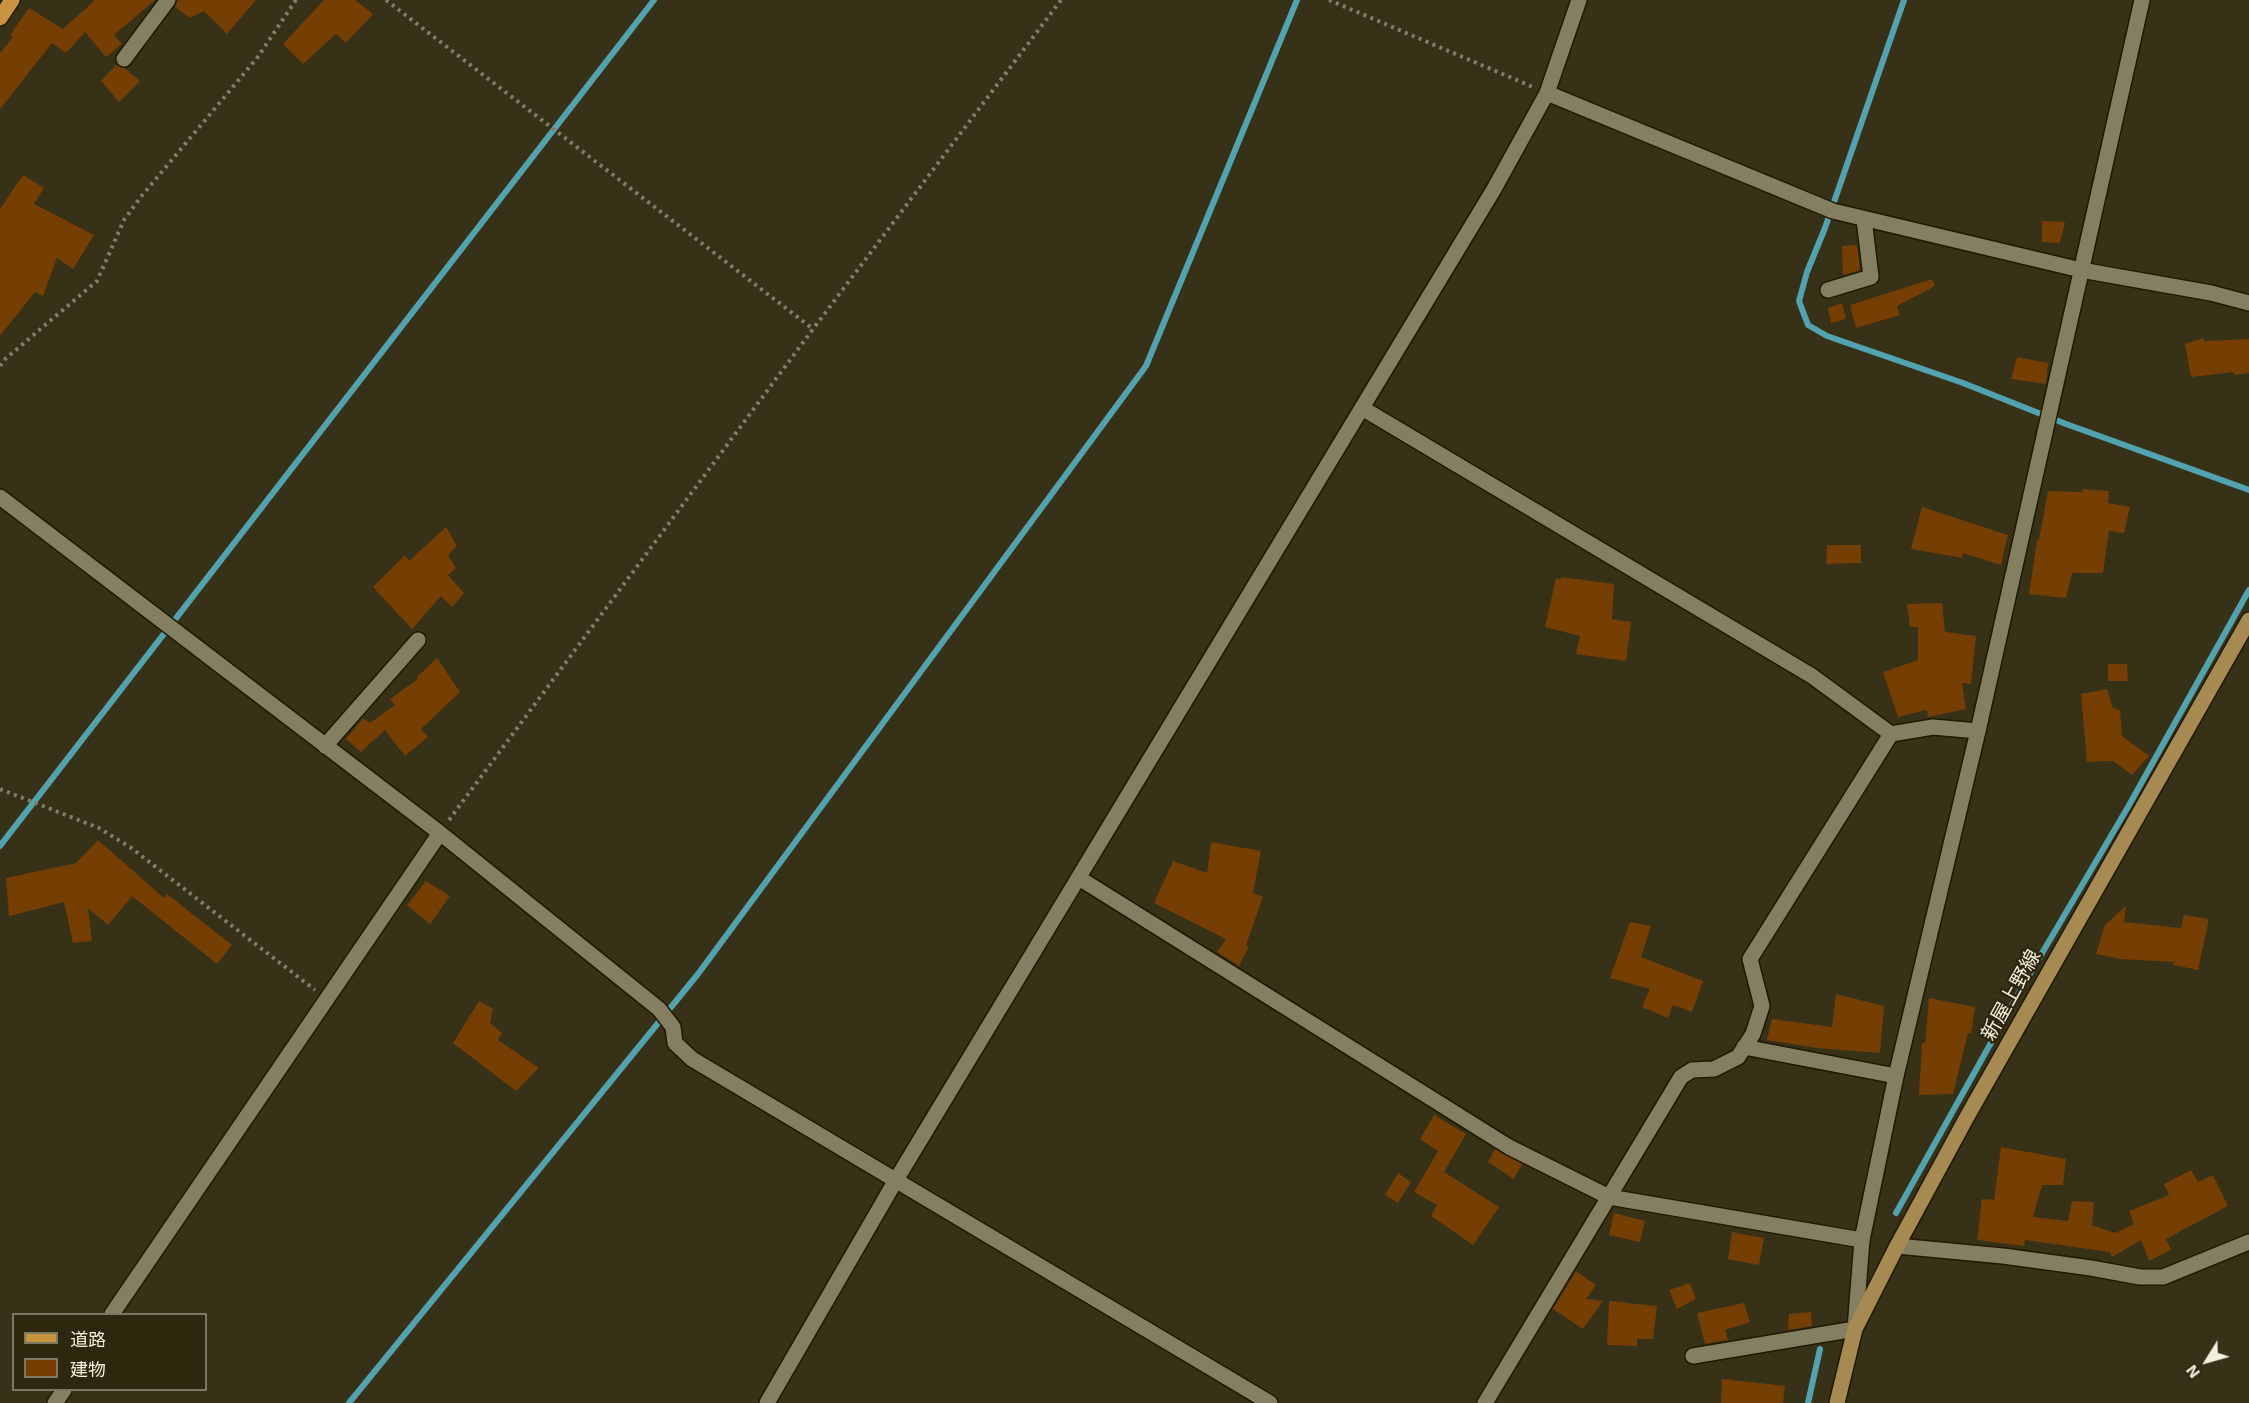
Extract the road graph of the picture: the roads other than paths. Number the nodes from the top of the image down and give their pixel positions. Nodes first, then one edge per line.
1 (12, 0) edge
2 (168, 0) edge
3 (1579, 0) edge
4 (2142, 0) edge
5 (0, 18) edge
6 (124, 59) dead end
7 (1547, 93) junction
8 (1864, 219) junction
9 (2081, 270) junction
10 (1828, 290) dead end
11 (2249, 303) edge
12 (1362, 408) junction
13 (0, 497) edge
14 (2249, 620) edge
15 (418, 640) dead end
16 (1978, 731) junction
17 (1891, 734) junction
18 (325, 746) junction
19 (440, 833) junction
20 (1079, 878) junction
21 (1744, 1047) junction
22 (1896, 1076) junction
23 (896, 1180) junction
24 (1609, 1197) junction
25 (1862, 1240) junction
26 (2249, 1242) edge
27 (1897, 1246) junction
28 (113, 1313) edge
29 (1855, 1329) junction
30 (1693, 1356) dead end
31 (767, 1403) edge
32 (1270, 1403) edge
33 (1485, 1403) edge
34 (1838, 1403) edge

1 - 5 main road
2 - 6 street
3 - 7 street
4 - 9 street
7 - 8 street
7 - 12 street
8 - 9 street
8 - 10 street
9 - 11 street
9 - 16 street
12 - 17 street
12 - 20 street
13 - 18 street
14 - 27 main road, 新屋上野線
15 - 18 street
16 - 17 street
16 - 22 street
17 - 21 street
18 - 19 street
19 - 23 street
19 - 28 street
20 - 23 street
20 - 24 street
21 - 22 street
21 - 24 street
22 - 25 street
23 - 31 street
23 - 32 street
24 - 25 street
24 - 33 street
25 - 29 street
26 - 27 street
27 - 29 main road, 新屋上野線
29 - 30 street
29 - 34 main road, 新屋上野線

